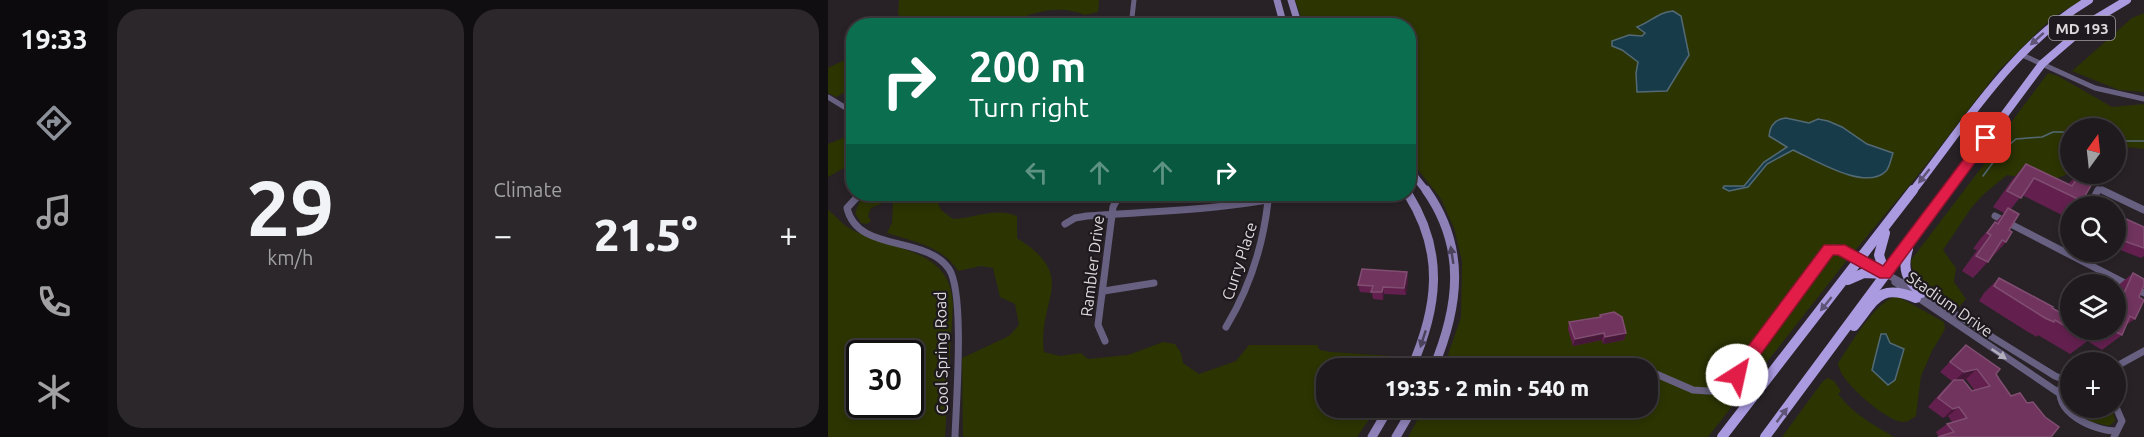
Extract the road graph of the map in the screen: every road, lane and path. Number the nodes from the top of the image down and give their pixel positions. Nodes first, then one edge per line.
1 (1134, 0) edge
2 (1277, 0) edge
3 (1291, 0) edge
4 (2089, 0) edge
5 (2127, 0) edge
6 (1132, 18) edge
7 (1282, 18) edge
8 (1297, 18) edge
9 (2020, 54) junction
10 (2042, 64) junction
11 (828, 97) edge
12 (2144, 99) edge
13 (846, 107) edge
14 (1416, 180) edge
15 (2095, 196) edge
16 (2114, 196) edge
17 (854, 201) edge
18 (1116, 201) edge
19 (1269, 201) joint
20 (1412, 201) edge
21 (2126, 202) edge
22 (2144, 210) edge
23 (1112, 214) junction
24 (1995, 216) dead end
25 (1888, 222) junction
26 (1065, 224) dead end
27 (1911, 240) junction
28 (2060, 249) edge
29 (1861, 260) junction
30 (2084, 262) edge
31 (1885, 274) junction
32 (1154, 283) dead end
33 (1839, 288) junction
34 (1104, 291) junction
35 (2144, 293) edge
36 (1918, 296) junction
37 (1226, 327) dead end
38 (1844, 332) junction
39 (1105, 341) dead end
40 (2144, 351) edge
41 (1415, 358) edge
42 (1438, 358) edge
43 (2126, 361) edge
44 (1658, 374) edge
45 (2060, 377) edge
46 (2060, 390) edge
47 (2059, 393) junction
48 (1383, 418) edge
49 (1407, 418) edge
50 (2121, 418) edge
51 (2094, 428) junction
52 (2115, 434) edge
53 (956, 437) edge
54 (1372, 437) edge
55 (1396, 437) edge
56 (1722, 437) edge
57 (1765, 437) edge
58 (2101, 437) edge

1 - 6 street
2 - 7 main road
3 - 8 main road
4 -> 9 main road, MD 193
5 - 10 main road, MD 193
9 - 10 street
9 -> 25 main road, MD 193
10 - 12 street
10 - 27 main road, MD 193
11 - 13 street
42 -> 14 main road
15 - 16 street
17 - 53 street, Cool Spring Road
18 - 23 street, Rambler Drive
19 - 23 street
19 - 37 street, Curry Place
20 -> 41 main road
21 - 22 street
23 - 26 street
23 - 34 street, Rambler Drive
24 - 28 street
25 - 29 main road, MD 193
25 - 31 main road
27 - 31 main road, MD 193
27 - 36 main road
29 - 31 street, Stadium Drive
29 - 33 main road, MD 193
29 - 44 street, Stadium Drive
30 - 35 street
31 - 33 main road
31 - 36 street, Stadium Drive
31 - 38 main road, MD 193
32 - 34 street
33 -> 56 main road, MD 193
34 - 39 street, Rambler Drive
36 - 38 main road
36 - 45 street, Stadium Drive
36 -> 47 street, Stadium Drive
57 -> 38 main road, MD 193
40 - 43 street
46 - 47 street
47 - 51 street, Stadium Drive
48 - 54 main road
49 - 55 main road
50 - 52 street
51 - 52 street
51 - 58 street

